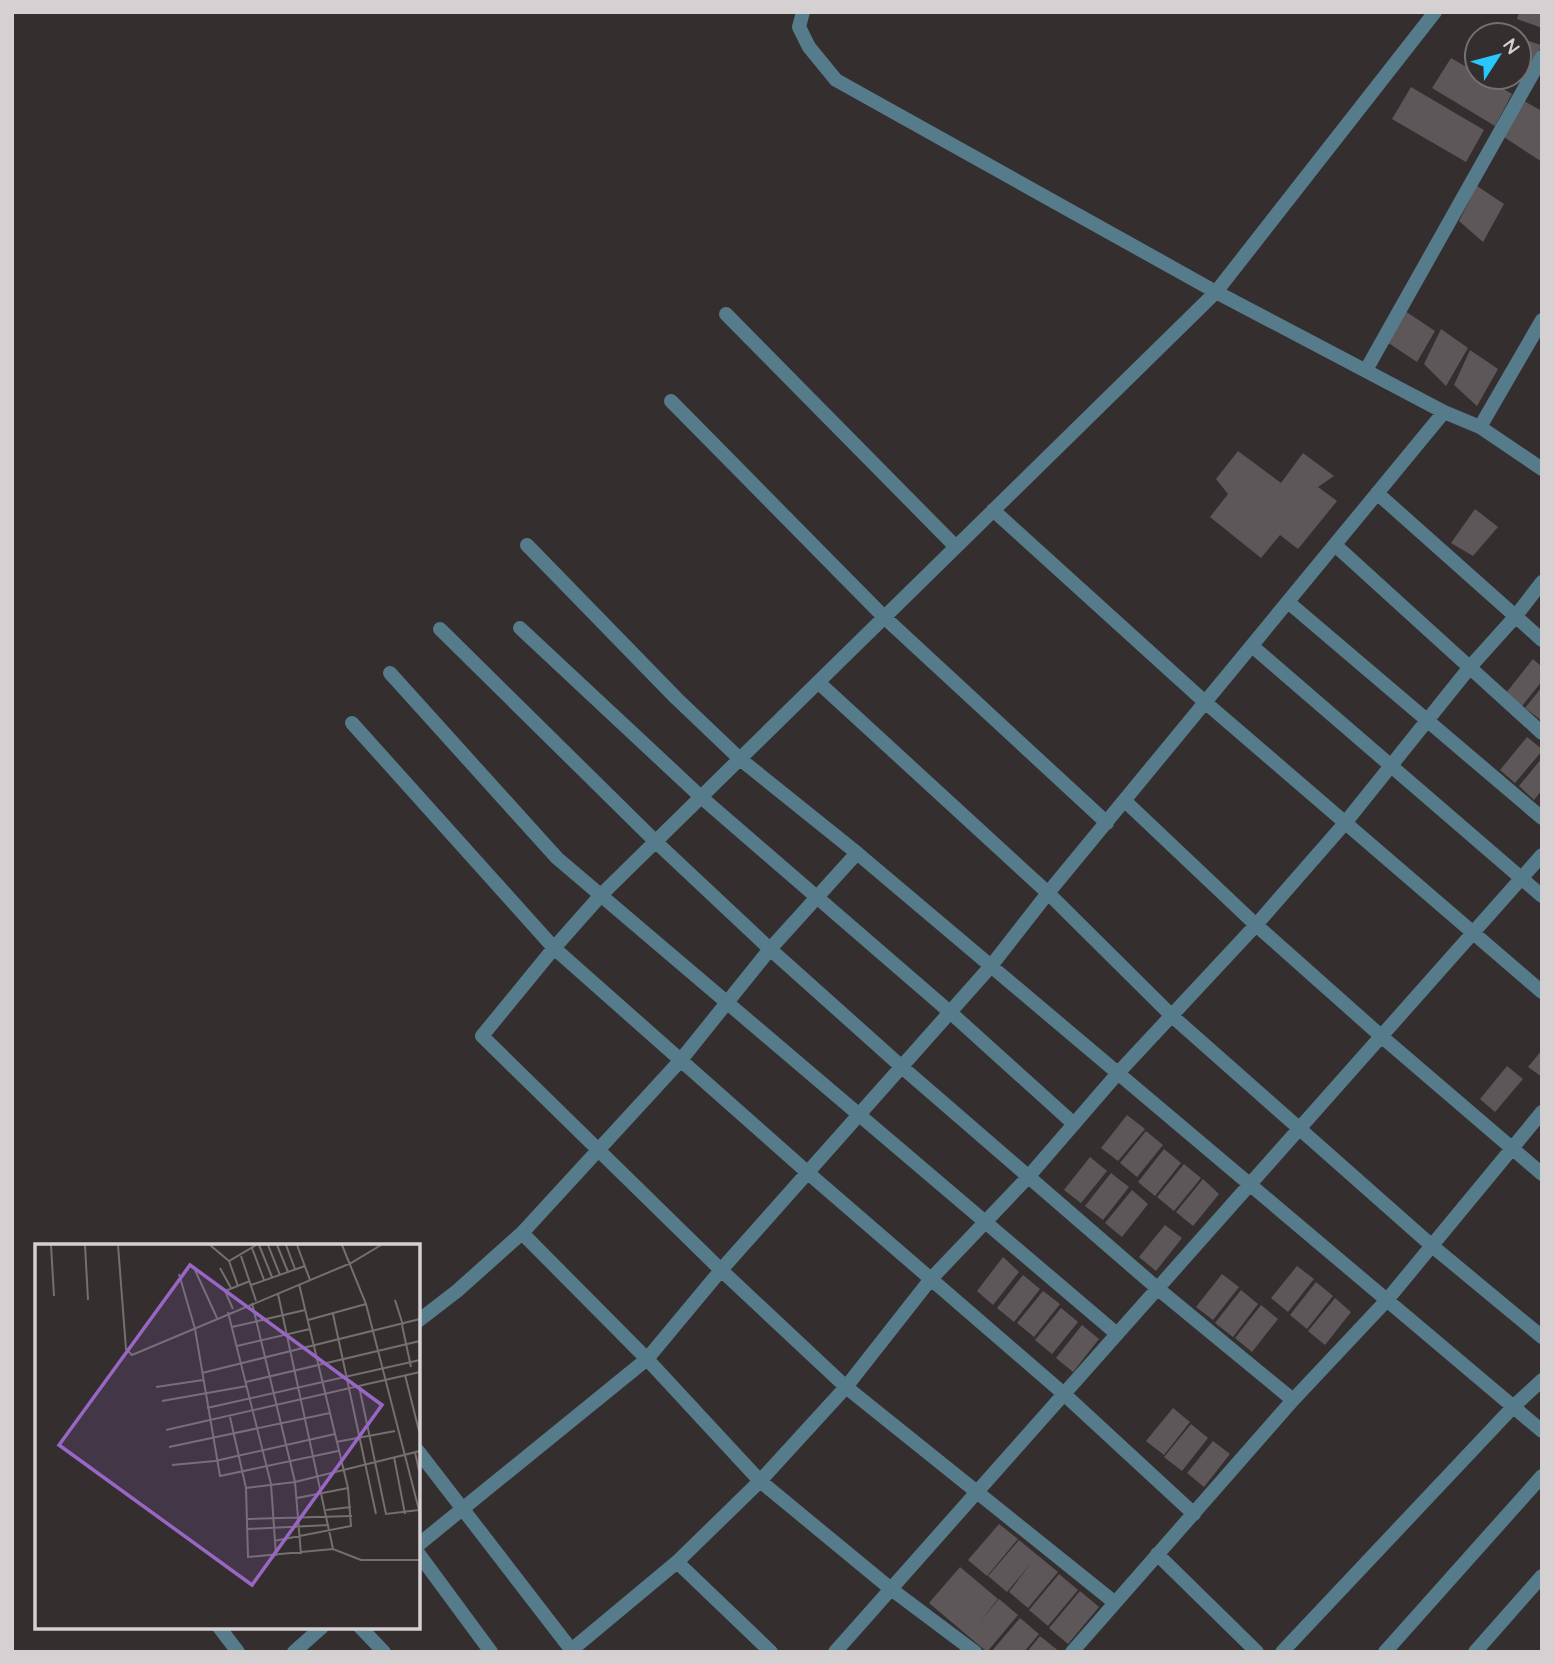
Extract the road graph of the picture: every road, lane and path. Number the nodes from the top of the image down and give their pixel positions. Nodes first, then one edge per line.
1 (803, 12) edge
2 (1435, 12) edge
3 (1542, 57) edge
4 (1216, 292) junction
5 (726, 314) dead end
6 (1542, 320) edge
7 (1366, 370) junction
8 (671, 401) dead end
9 (1444, 412) junction
10 (1480, 427) junction
11 (1542, 469) edge
12 (1377, 494) junction
13 (993, 510) junction
14 (527, 545) dead end
15 (1335, 545) junction
16 (956, 547) junction
17 (1542, 582) edge
18 (1288, 602) junction
19 (884, 617) junction
20 (1515, 617) junction
21 (520, 628) dead end
22 (440, 629) dead end
23 (1542, 640) edge
24 (1252, 646) junction
25 (1470, 667) junction
26 (390, 673) dead end
27 (818, 682) junction
28 (1206, 703) junction
29 (1428, 720) junction
30 (352, 723) dead end
31 (1542, 733) edge
32 (740, 759) junction
33 (1391, 765) junction
34 (701, 797) junction
35 (1125, 801) junction
36 (1542, 818) edge
37 (1107, 823) junction
38 (1345, 823) junction
39 (656, 842) junction
40 (857, 853) junction
41 (1542, 855) edge
42 (1520, 879) junction
43 (1048, 893) junction
44 (601, 895) junction
45 (1542, 896) edge
46 (816, 898) junction
47 (1256, 925) junction
48 (1473, 933) junction
49 (554, 948) junction
50 (770, 949) junction
51 (991, 967) junction
52 (1542, 992) edge
53 (728, 1002) junction
54 (951, 1013) junction
55 (1172, 1016) junction
56 (1381, 1036) junction
57 (680, 1061) junction
58 (903, 1068) junction
59 (1118, 1073) junction
60 (1542, 1112) edge
61 (860, 1114) junction
62 (1074, 1124) junction
63 (1300, 1128) junction
64 (1512, 1147) junction
65 (598, 1151) junction
66 (807, 1172) junction
67 (1542, 1174) edge
68 (1029, 1176) junction
69 (1250, 1184) junction
70 (986, 1221) junction
71 (522, 1233) junction
72 (1431, 1245) junction
73 (721, 1270) junction
74 (930, 1280) junction
75 (1157, 1288) junction
76 (1387, 1300) junction
77 (420, 1319) edge
78 (1117, 1334) junction
79 (1542, 1337) edge
80 (647, 1359) junction
81 (1542, 1380) edge
82 (846, 1387) junction
83 (1063, 1394) junction
84 (1293, 1400) junction
85 (1513, 1407) junction
86 (1542, 1431) edge
87 (420, 1453) edge
88 (1542, 1476) edge
89 (760, 1481) junction
90 (976, 1493) junction
91 (463, 1506) junction
92 (1194, 1514) junction
93 (420, 1543) edge
94 (1157, 1553) junction
95 (420, 1556) edge
96 (677, 1562) junction
97 (1542, 1576) edge
98 (891, 1589) junction
99 (1114, 1602) junction
100 (221, 1629) edge
101 (320, 1629) edge
102 (362, 1629) edge
103 (571, 1651) edge
104 (238, 1652) edge
105 (293, 1652) edge
106 (384, 1652) edge
107 (491, 1652) edge
108 (771, 1652) edge
109 (835, 1652) edge
110 (975, 1652) edge
111 (1072, 1652) edge
112 (1257, 1652) edge
113 (1282, 1652) edge
114 (1385, 1652) edge
115 (1475, 1652) edge

1 - 4 street
2 - 4 street
3 - 7 street
4 - 7 street
4 - 13 street
5 - 16 street
6 - 10 street
7 - 9 street
8 - 19 street
9 - 10 street
9 - 12 street
10 - 11 street
12 - 15 street
12 - 20 street
13 - 16 street
13 - 28 street
14 - 32 street
15 - 18 street
15 - 25 street
16 - 19 street
17 - 20 street
18 - 24 street
18 - 29 street
19 - 27 street
19 - 37 street
20 - 23 street
20 - 25 street
21 - 34 street
22 - 39 street
24 - 28 street
24 - 33 street
25 - 29 street
25 - 31 street
26 - 44 street
27 - 32 street
27 - 43 street
28 - 35 street
28 - 38 street
29 - 33 street
29 - 36 street
30 - 49 street
32 - 34 street
32 - 40 street
33 - 38 street
33 - 42 street
34 - 39 street
34 - 46 street
35 - 37 street
35 - 47 street
37 - 43 street
38 - 47 street
38 - 48 street
39 - 44 street
39 - 50 street
40 - 46 street
40 - 51 street
41 - 42 street
42 - 45 street
42 - 48 street
43 - 51 street
43 - 55 street
44 - 49 street
44 - 53 street
46 - 50 street
46 - 54 street
47 - 55 street
47 - 56 street
48 - 52 street
48 - 56 street
49 - 57 street
49 - 65 street
50 - 53 street
50 - 58 street
51 - 54 street
51 - 59 street
53 - 57 street
53 - 61 street
54 - 58 street
54 - 62 street
55 - 59 street
55 - 63 street
56 - 63 street
56 - 64 street
57 - 65 street
57 - 66 street
58 - 61 street
58 - 68 street
59 - 62 street
59 - 69 street
60 - 64 street
61 - 66 street
61 - 70 street
62 - 68 street
63 - 69 street
63 - 72 street
64 - 67 street
64 - 72 street
65 - 71 street
65 - 73 street
66 - 73 street
66 - 74 street
68 - 70 street
68 - 75 street
69 - 75 street
69 - 76 street
70 - 74 street
70 - 78 street
71 - 77 street
71 - 80 street
72 - 76 street
72 - 79 street
73 - 80 street
73 - 82 street
74 - 82 street
74 - 83 street
75 - 78 street
75 - 84 street
76 - 84 street
76 - 85 street
78 - 83 street
80 - 89 street
80 - 91 street
81 - 85 street
82 - 89 street
82 - 90 street
83 - 90 street
83 - 92 street
84 - 92 street
85 - 86 street
85 - 113 street
87 - 91 street
88 - 114 street
89 - 96 street
89 - 98 street
90 - 98 street
90 - 99 street
91 - 93 street
91 - 103 street
92 - 94 street
94 - 99 street
94 - 112 street
95 - 107 street
96 - 103 street
96 - 108 street
97 - 115 street
98 - 109 street
98 - 110 street
99 - 111 street
100 - 104 street
101 - 105 street
102 - 106 street

